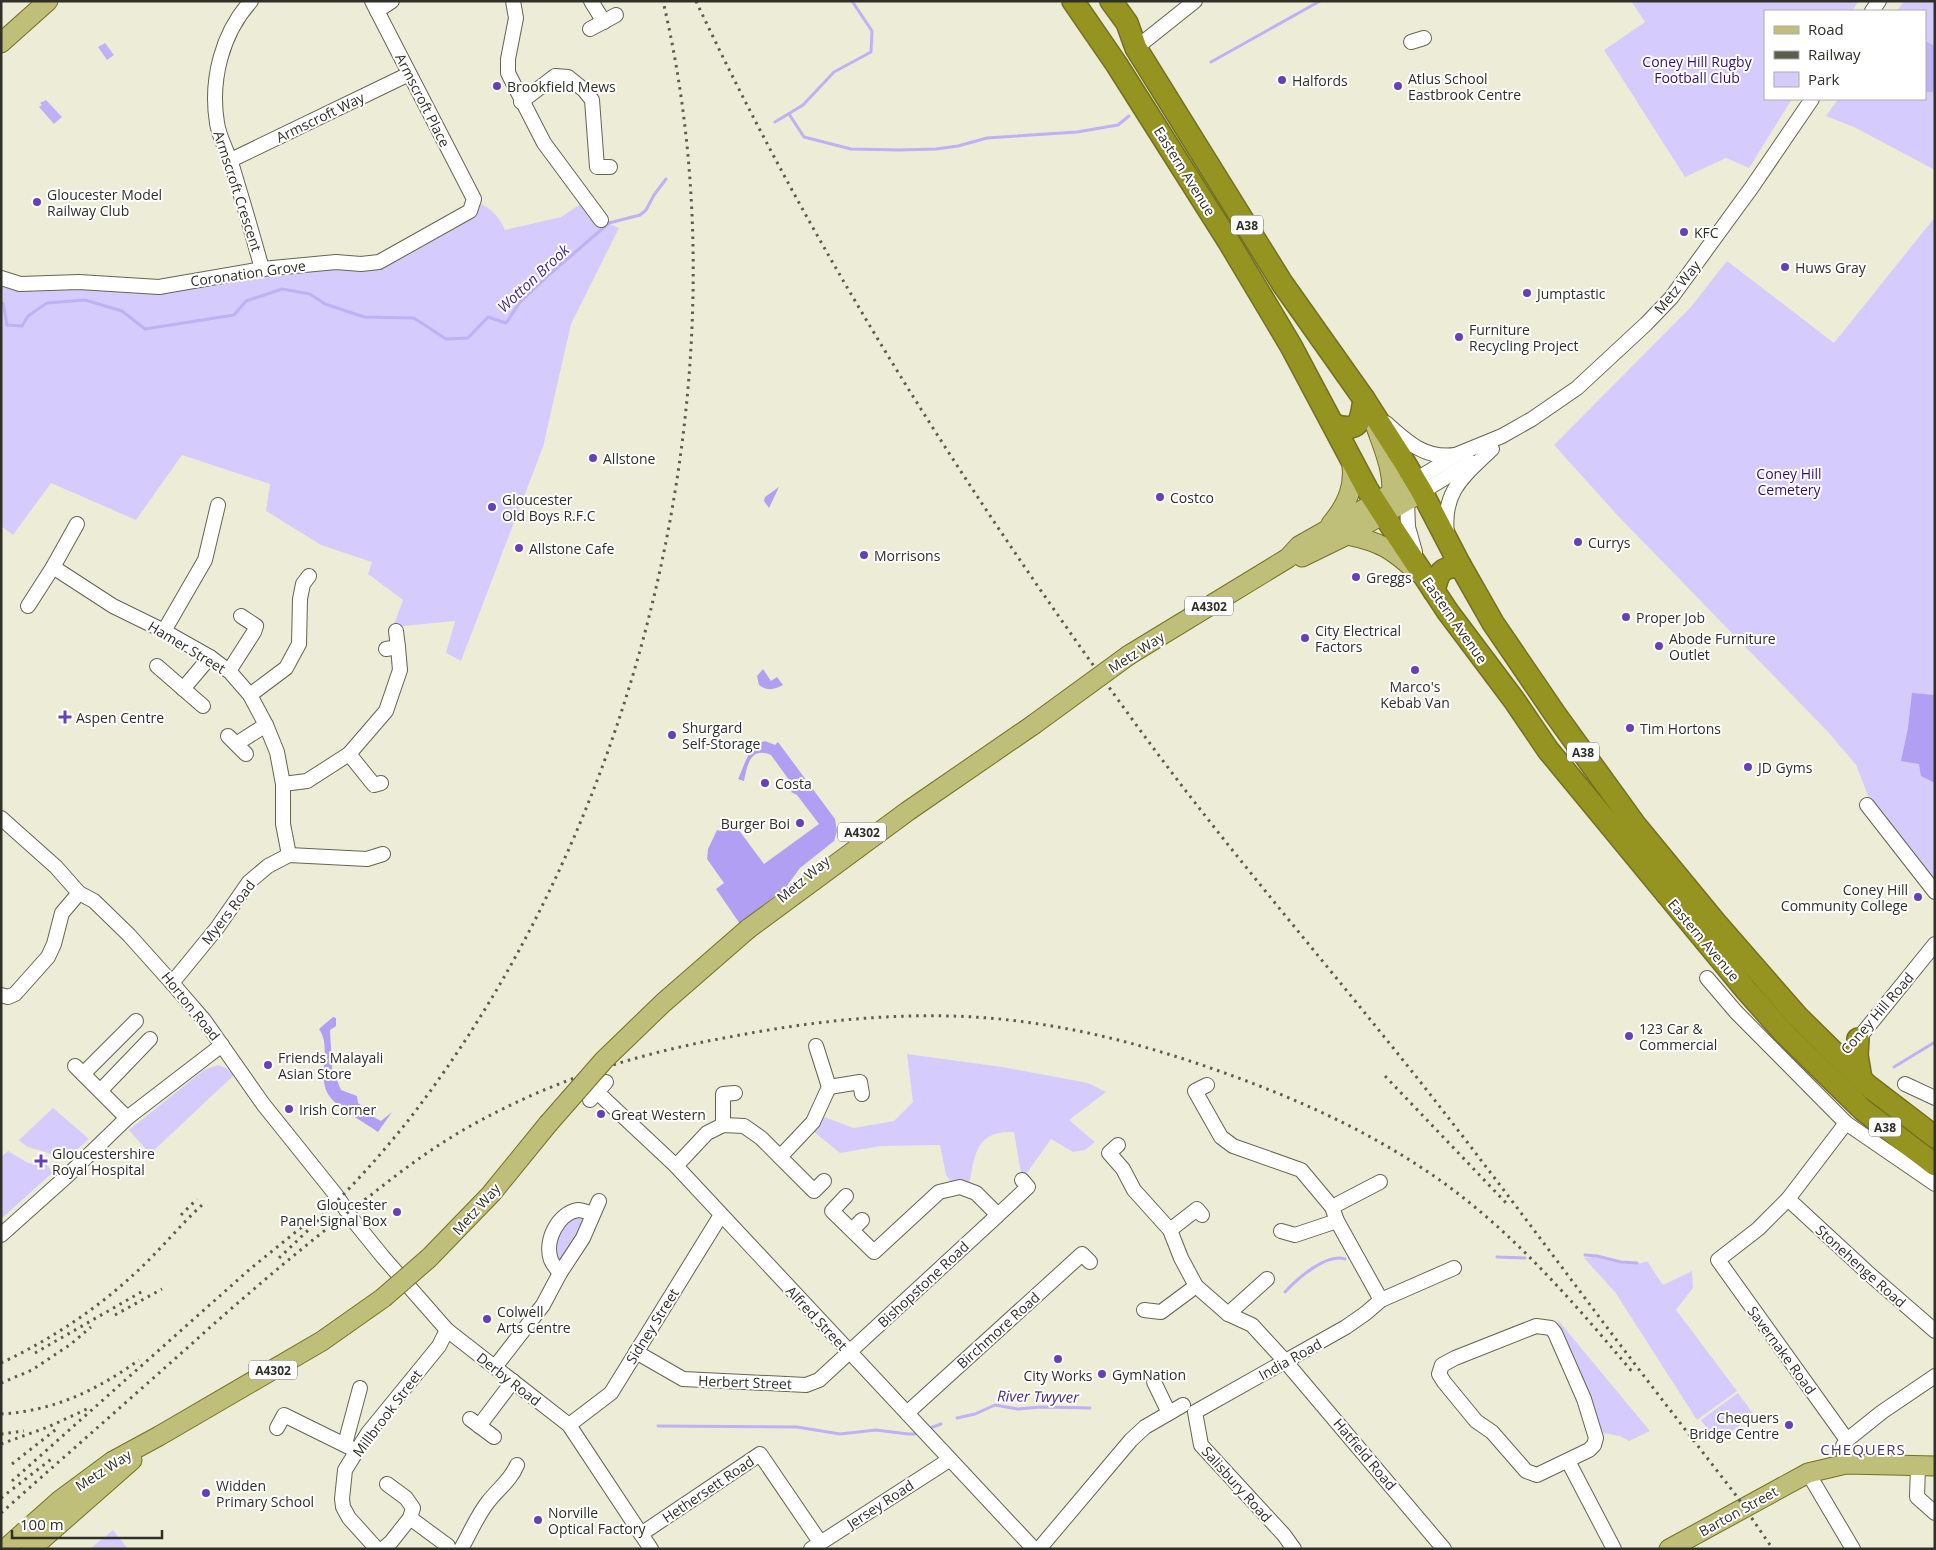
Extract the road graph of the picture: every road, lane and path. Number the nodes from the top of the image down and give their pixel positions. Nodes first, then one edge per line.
1 (48, 1) edge
2 (251, 1) edge
3 (392, 1) edge
4 (514, 1) edge
5 (591, 1) edge
6 (1073, 1) edge
7 (1111, 1) edge
8 (1195, 1) edge
9 (375, 6) edge
10 (590, 30) dead end
11 (1, 43) edge
12 (1136, 48) junction
13 (1114, 60) junction
14 (409, 74) junction
15 (1811, 100) edge
16 (521, 102) junction
17 (231, 160) junction
18 (610, 167) dead end
19 (474, 199) joint
20 (601, 220) dead end
21 (262, 269) junction
22 (1, 278) edge
23 (1367, 403) junction
24 (1334, 426) junction
25 (1502, 436) junction
26 (1492, 449) junction
27 (1458, 454) junction
28 (1351, 458) junction
29 (1399, 497) junction
30 (211, 513) dead end
31 (77, 524) dead end
32 (1325, 531) junction
33 (1347, 535) junction
34 (1449, 543) junction
35 (1288, 558) junction
36 (1460, 565) junction
37 (53, 567) junction
38 (303, 580) dead end
39 (1431, 587) junction
40 (28, 606) dead end
41 (241, 616) dead end
42 (164, 631) junction
43 (396, 632) dead end
44 (210, 657) junction
45 (157, 666) dead end
46 (229, 671) junction
47 (183, 689) junction
48 (250, 695) junction
49 (203, 706) dead end
50 (266, 725) junction
51 (246, 754) dead end
52 (348, 754) junction
53 (283, 784) junction
54 (374, 785) dead end
55 (1867, 805) dead end
56 (1, 818) edge
57 (383, 854) dead end
58 (289, 855) junction
59 (1935, 892) edge
60 (79, 893) junction
61 (1935, 944) edge
62 (1706, 978) dead end
63 (172, 983) junction
64 (1, 995) edge
65 (136, 1021) dead end
66 (150, 1039) dead end
67 (1858, 1040) junction
68 (222, 1045) junction
69 (816, 1046) dead end
70 (1831, 1066) junction
71 (1861, 1079) junction
72 (1905, 1084) dead end
73 (829, 1087) junction
74 (101, 1090) junction
75 (1196, 1090) dead end
76 (598, 1091) dead end
77 (735, 1093) dead end
78 (862, 1094) dead end
79 (1935, 1098) edge
80 (128, 1118) junction
81 (1846, 1123) junction
82 (723, 1125) junction
83 (1935, 1137) edge
84 (1118, 1145) dead end
85 (780, 1157) junction
86 (1935, 1165) edge
87 (676, 1166) junction
88 (1022, 1180) dead end
89 (824, 1181) dead end
90 (1380, 1182) dead end
91 (1935, 1184) edge
92 (846, 1196) dead end
93 (1788, 1199) junction
94 (599, 1201) dead end
95 (1332, 1206) junction
96 (594, 1214) junction
97 (721, 1215) junction
98 (998, 1215) junction
99 (1202, 1215) dead end
100 (353, 1220) joint
101 (862, 1220) dead end
102 (1337, 1221) junction
103 (852, 1230) junction
104 (1170, 1230) junction
105 (1282, 1231) dead end
106 (1, 1235) edge
107 (1090, 1262) dead end
108 (1454, 1268) dead end
109 (560, 1274) junction
110 (1268, 1279) dead end
111 (1196, 1286) junction
112 (1381, 1300) junction
113 (1144, 1310) dead end
114 (1228, 1314) junction
115 (447, 1330) junction
116 (1935, 1332) edge
117 (636, 1352) junction
118 (849, 1352) junction
119 (1285, 1361) junction
120 (495, 1367) junction
121 (1935, 1376) edge
122 (513, 1382) junction
123 (1154, 1382) dead end
124 (360, 1388) dead end
125 (1189, 1408) junction
126 (1169, 1412) junction
127 (906, 1413) junction
128 (569, 1425) junction
129 (277, 1428) dead end
130 (159, 1436) junction
131 (494, 1437) dead end
132 (1847, 1440) junction
133 (351, 1448) junction
134 (949, 1460) junction
135 (1568, 1460) junction
136 (1846, 1464) junction
137 (517, 1465) dead end
138 (1926, 1466) edge
139 (1808, 1473) junction
140 (387, 1484) dead end
141 (1935, 1513) edge
142 (410, 1518) junction
143 (641, 1534) junction
144 (815, 1546) edge
145 (454, 1547) edge
146 (5, 1549) edge
147 (32, 1549) edge
148 (377, 1549) edge
149 (383, 1549) edge
150 (651, 1549) edge
151 (1034, 1549) edge
152 (1040, 1549) edge
153 (1294, 1549) edge
154 (1444, 1549) edge
155 (1614, 1549) edge
156 (1669, 1549) edge
157 (1854, 1549) edge

1 - 11 main road
2 - 17 street, Armscroft Crescent
3 - 9 street
4 - 16 street
5 - 10 street
6 - 13 highway, Eastern Avenue / A38
7 - 12 highway, Eastern Avenue / A38
8 - 12 street
9 - 14 street, Armscroft Place
12 - 13 highway
12 - 23 highway, Eastern Avenue / A38
13 - 24 highway, Eastern Avenue / A38
14 - 17 street, Armscroft Way
14 - 19 street, Armscroft Place
15 - 25 street, Metz Way
16 - 18 street
16 - 20 street
17 - 21 street, Armscroft Crescent
19 - 21 street, Coronation Grove
21 - 22 street, Coronation Grove
23 - 24 highway
23 - 27 street
23 - 29 highway, Eastern Avenue / A38
24 - 28 highway, Eastern Avenue / A38
25 - 26 street, Metz Way
25 - 27 street, Metz Way
26 - 29 street, Metz Way
26 - 34 street
27 - 29 street, Metz Way
28 - 29 highway, Eastern Avenue / A38
28 - 32 main road
29 - 32 main road, Metz Way / A4302
29 - 33 main road, Metz Way / A4302
29 - 34 highway, Eastern Avenue / A38
29 - 39 highway, Eastern Avenue / A38
30 - 42 street
31 - 37 street
32 - 35 main road, Metz Way / A4302
33 - 35 main road, Metz Way / A4302
33 - 39 main road
34 - 36 highway, Eastern Avenue / A38
35 - 130 main road, Metz Way / A4302, bridge
36 - 39 highway
36 - 70 highway, Eastern Avenue / A38
37 - 40 street
37 - 42 street, Hamer Street
38 - 48 street
39 - 70 highway, Eastern Avenue / A38
41 - 46 street
42 - 44 street, Hamer Street
43 - 52 street
44 - 46 street, Hamer Street
44 - 47 street
45 - 47 street
46 - 48 street, Hamer Street
47 - 49 street
48 - 50 street, Hamer Street
50 - 51 street
50 - 53 street, Hamer Street
52 - 53 street
52 - 54 street
53 - 58 street, Hamer Street
55 - 59 street
56 - 60 street, Horton Road
57 - 58 street
58 - 63 street, Myers Road
60 - 63 street, Horton Road
60 - 64 street
61 - 67 street, Coney Hill Road
62 - 81 street
63 - 68 street, Horton Road
65 - 74 street
66 - 74 street
67 - 70 street, Coney Hill Road
67 - 71 highway
68 - 80 street
68 - 100 street, Horton Road
69 - 73 street
70 - 71 highway, Eastern Avenue / A38
70 - 86 highway, Eastern Avenue / A38
71 - 83 highway, Eastern Avenue / A38
72 - 79 street
73 - 78 street
73 - 85 street
74 - 80 street
75 - 95 street
76 - 87 street, Alfred Street
77 - 82 street
80 - 106 street
81 - 91 street
81 - 93 street
82 - 85 street
82 - 87 street
84 - 104 street
85 - 89 street
87 - 97 street, Alfred Street
88 - 98 street, Bishopstone Road
90 - 95 street
92 - 103 street
93 - 116 street, Stonehenge Road
93 - 132 street, Savernake Road
94 - 96 street
95 - 102 street
96 - 109 street
96 - 109 street
97 - 117 street, Sidney Street
97 - 118 street, Alfred Street
98 - 103 street
98 - 118 street, Bishopstone Road
99 - 104 street
100 - 115 street, Derby Road
101 - 103 street
102 - 105 street
102 - 112 street
104 - 111 street
107 - 127 street, Birchmore Road
108 - 112 street, India Road
109 - 120 street
110 - 114 street
111 - 113 street
111 - 114 street, Hatfield Road
112 - 119 street, India Road
114 - 119 street, Hatfield Road
115 - 120 street, Derby Road
115 - 133 street, Millbrook Street
117 - 118 street, Herbert Street
117 - 128 street, Sidney Street
118 - 127 street, Alfred Street
119 - 125 street, India Road
119 - 154 street, Hatfield Road
120 - 122 street, Derby Road
121 - 132 street
122 - 128 street, Derby Road
122 - 131 street
123 - 126 street
124 - 133 street, Millbrook Street
125 - 126 street, India Road
125 - 153 street, Salisbury Road
126 - 152 street, India Road
127 - 134 street, Alfred Street
128 - 143 street, Derby Road
129 - 133 street
130 - 146 main road, Metz Way / A4302
130 - 147 main road, Metz Way / A4302
132 - 136 street
133 - 148 street, Millbrook Street
134 - 144 street, Jersey Road
134 - 151 street, Alfred Street
135 - 135 street
135 - 155 street
136 - 138 main road, Barton Street
136 - 139 main road, Barton Street
137 - 145 street
138 - 141 street
139 - 156 main road, Barton Street
139 - 157 street
140 - 142 street
142 - 145 street
142 - 149 street
143 - 144 street, Hethersett Road
143 - 150 street, Derby Road

